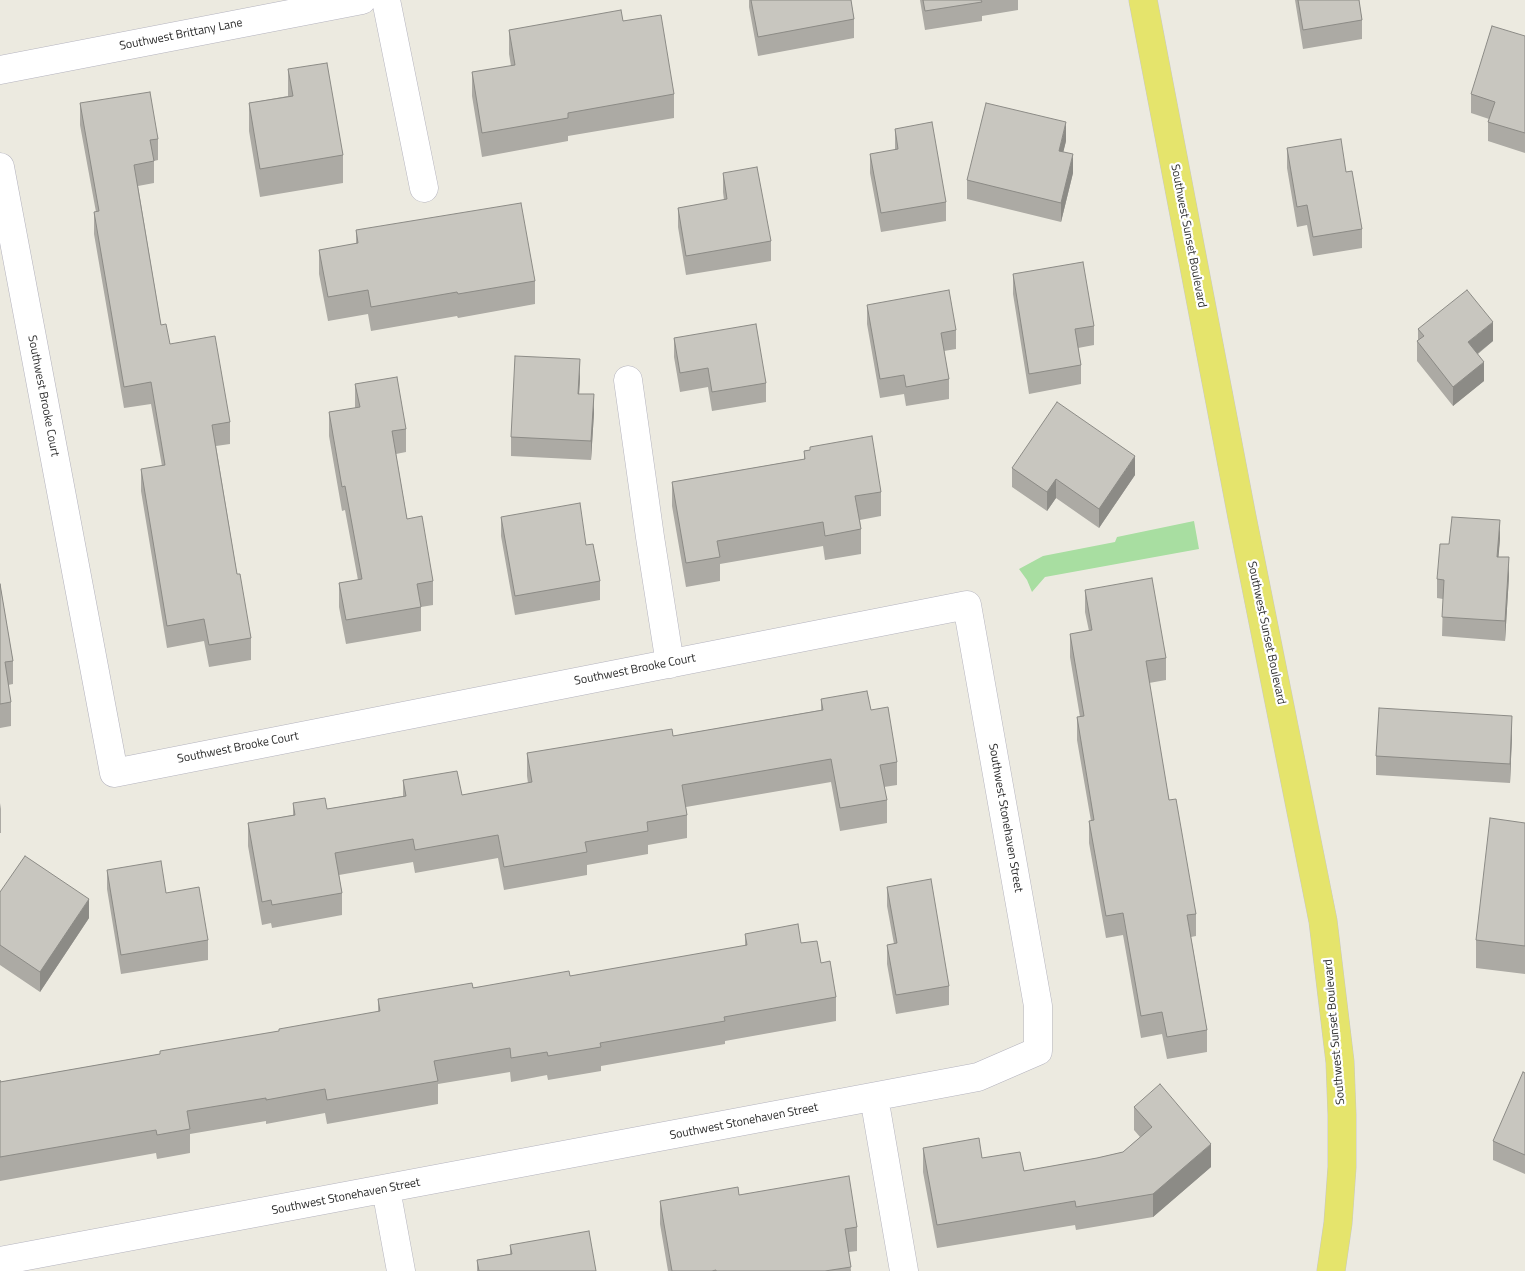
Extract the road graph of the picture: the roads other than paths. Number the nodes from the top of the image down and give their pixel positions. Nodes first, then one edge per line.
1 (362, 0) edge
2 (386, 0) edge
3 (1143, 0) edge
4 (0, 70) edge
5 (0, 167) edge
6 (424, 188) dead end
7 (628, 380) dead end
8 (967, 605) joint
9 (670, 664) junction
10 (874, 1097) junction
11 (386, 1189) junction
12 (0, 1261) edge
13 (401, 1271) edge
14 (904, 1271) edge
15 (1331, 1271) edge

1 - 4 street, Southwest Brittany Lane
2 - 6 street
3 - 15 main road, Southwest Sunset Boulevard
5 - 9 street, Southwest Brooke Court
7 - 9 street
8 - 9 street, Southwest Brooke Court
8 - 10 street, Southwest Stonehaven Street
10 - 11 street, Southwest Stonehaven Street
10 - 14 street
11 - 12 street, Southwest Stonehaven Street
11 - 13 street

